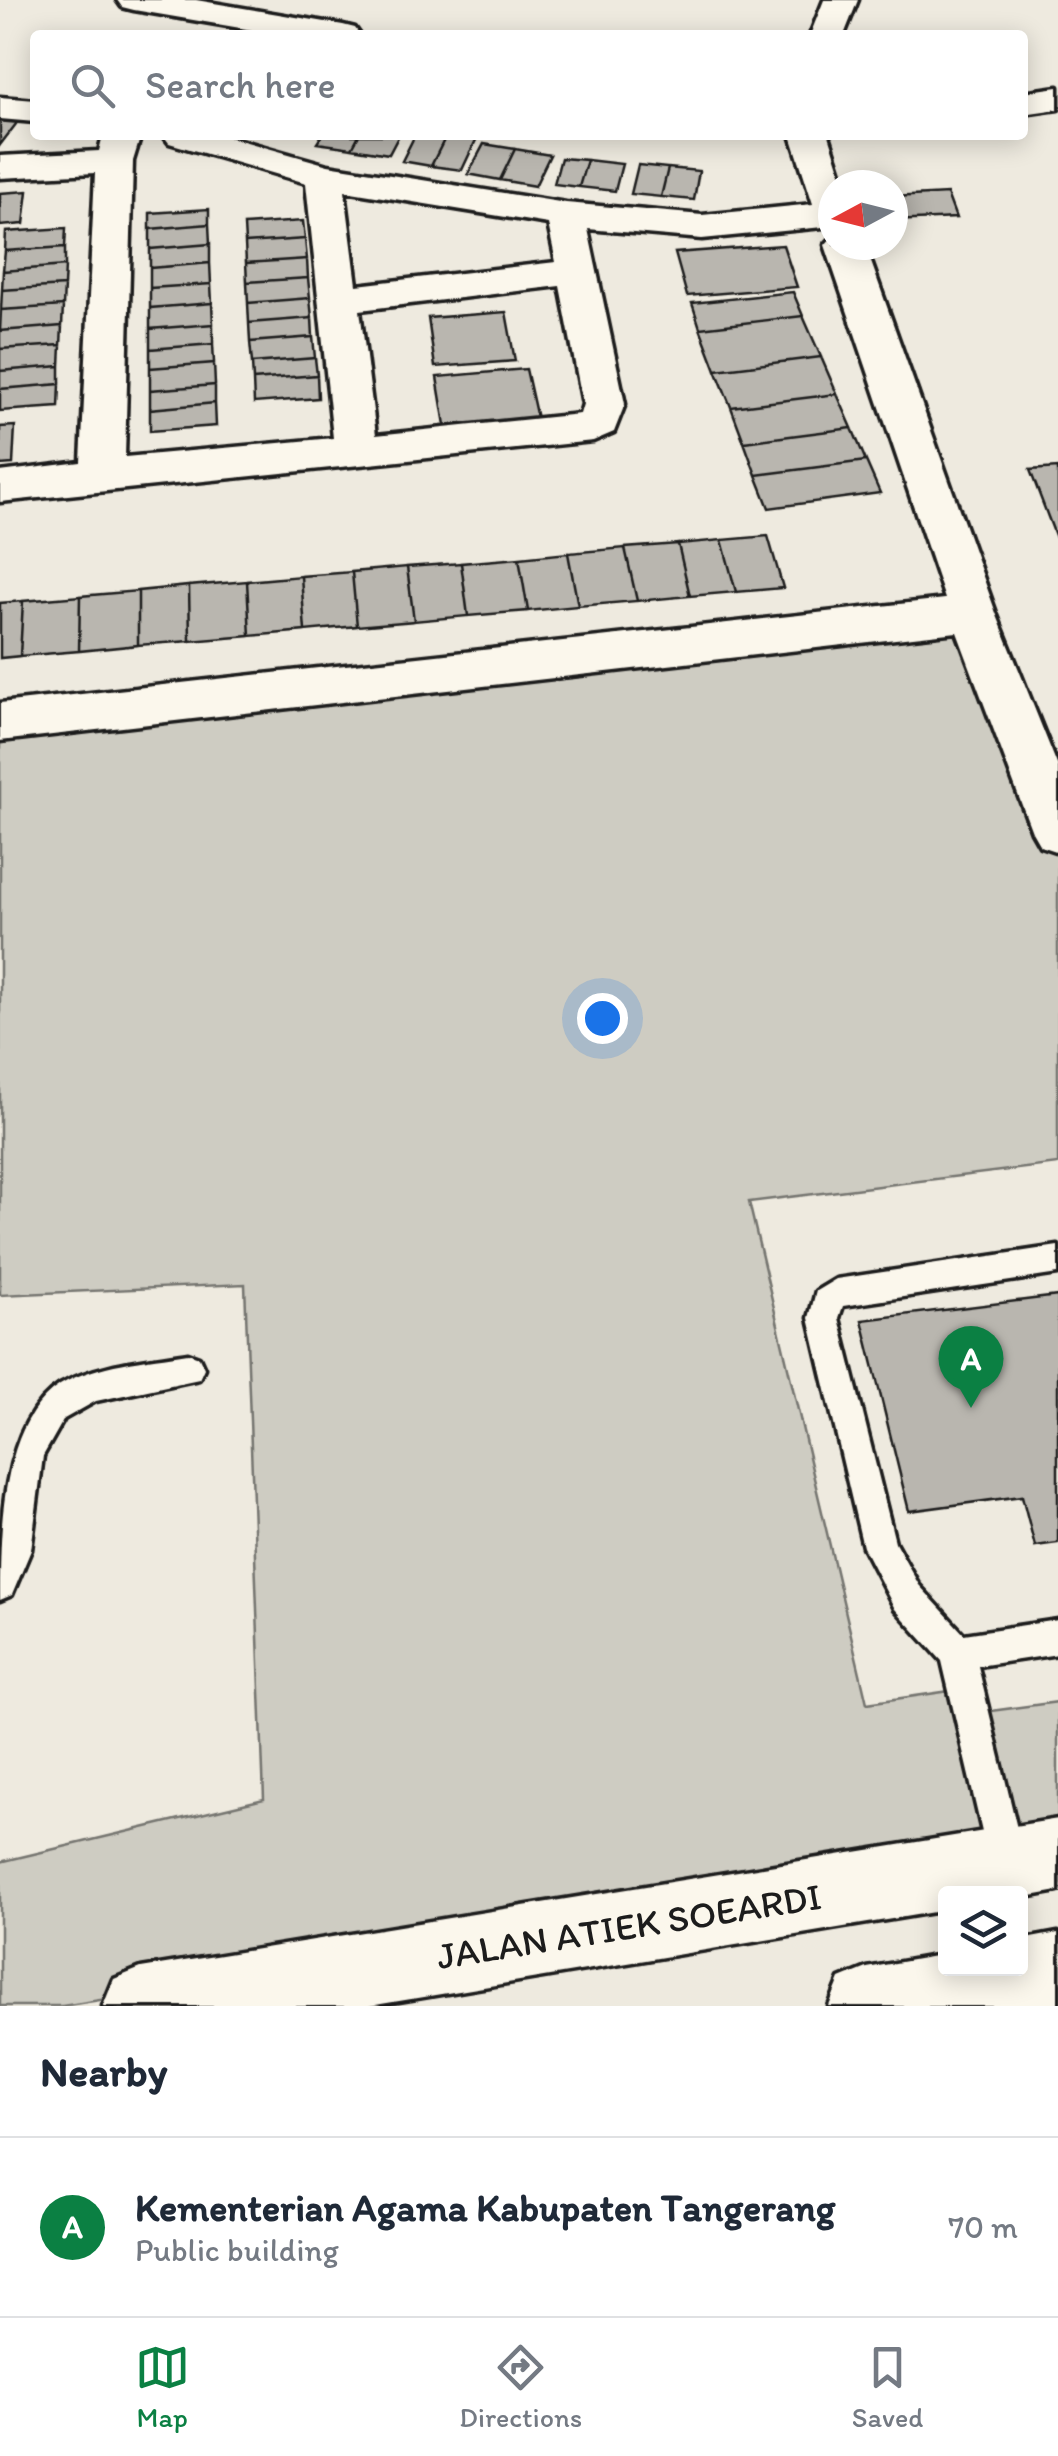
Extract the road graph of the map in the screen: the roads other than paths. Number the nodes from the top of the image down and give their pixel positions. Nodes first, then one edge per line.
1 (841, 0) edge
2 (150, 12) edge
3 (301, 30) edge
4 (829, 30) edge
5 (1058, 98) edge
6 (1028, 102) edge
7 (0, 108) edge
8 (30, 111) edge
9 (199, 140) edge
10 (811, 140) edge
11 (118, 148) edge
12 (0, 167) edge
13 (820, 170) edge
14 (324, 176) junction
15 (818, 214) edge
16 (566, 215) junction
17 (851, 260) edge
18 (576, 272) junction
19 (337, 300) junction
20 (356, 452) junction
21 (102, 474) junction
22 (0, 487) edge
23 (972, 613) junction
24 (0, 722) edge
25 (1041, 748) edge
26 (1058, 832) edge
27 (1058, 1260) edge
28 (188, 1368) dead end
29 (0, 1582) edge
30 (1058, 1637) edge
31 (958, 1652) junction
32 (1033, 1859) edge
33 (1058, 1971) edge
34 (141, 2006) edge
35 (870, 2006) edge

1 - 4 street
2 - 3 street
5 - 6 street
7 - 8 street
9 - 14 street
10 - 13 street
11 - 12 street
11 - 21 street
14 - 16 street
14 - 19 street
15 - 16 street
16 - 18 street
17 - 23 street
18 - 19 street
18 - 20 street
19 - 20 street
20 - 21 street
21 - 22 street
23 - 24 street
23 - 25 street
25 - 26 street
27 - 31 lane
28 - 29 lane
30 - 31 lane
31 - 32 lane
32 - 34 street, JALAN ATIEK SOEARDI
33 - 35 street

